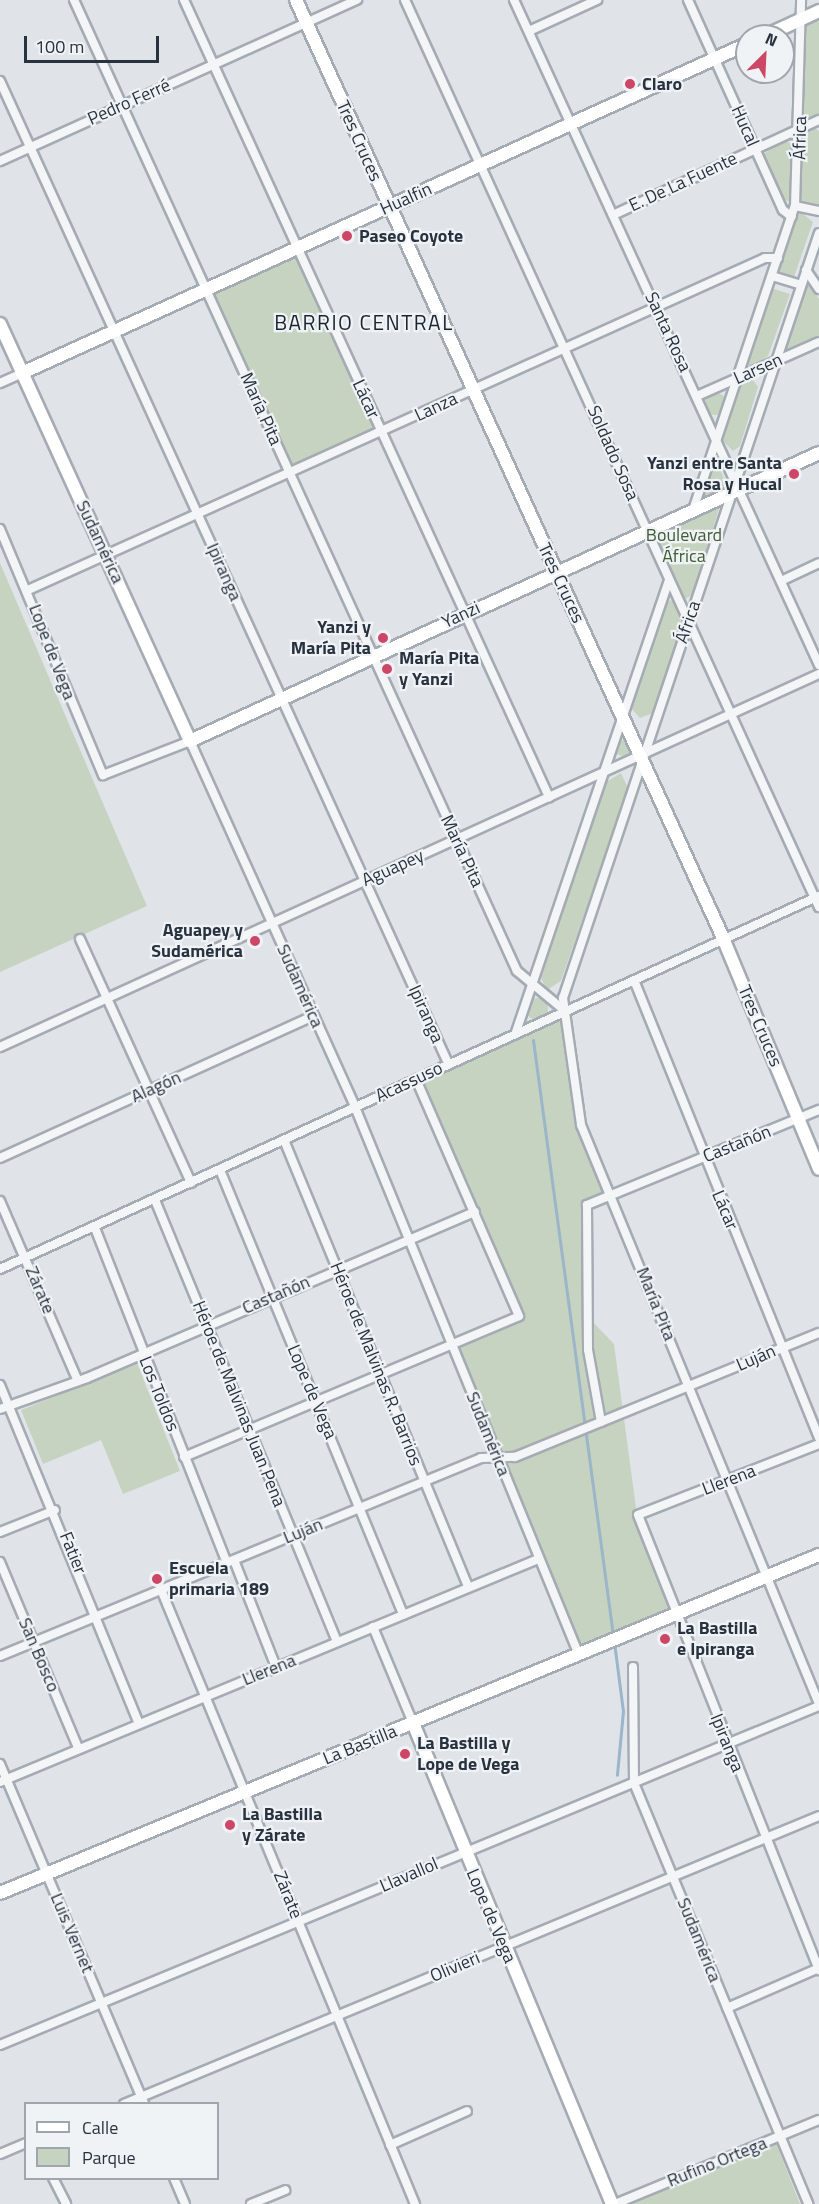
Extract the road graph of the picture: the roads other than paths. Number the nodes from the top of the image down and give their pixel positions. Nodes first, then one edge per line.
1 (74, 0) edge
2 (184, 0) edge
3 (296, 0) edge
4 (357, 0) edge
5 (405, 0) edge
6 (514, 0) edge
7 (597, 0) edge
8 (688, 0) edge
9 (801, 0) edge
10 (819, 11) edge
11 (800, 20) junction
12 (306, 23) junction
13 (791, 24) edge
14 (529, 31) junction
15 (735, 49) edge
16 (714, 59) junction
17 (213, 64) junction
18 (0, 81) edge
19 (122, 105) junction
20 (819, 120) edge
21 (571, 123) junction
22 (801, 128) junction
23 (30, 148) junction
24 (755, 149) junction
25 (0, 161) edge
26 (480, 165) junction
27 (795, 206) junction
28 (388, 207) junction
29 (819, 211) edge
30 (613, 215) junction
31 (792, 217) junction
32 (819, 233) edge
33 (298, 249) junction
34 (778, 258) junction
35 (806, 270) junction
36 (772, 276) junction
37 (801, 285) junction
38 (819, 289) edge
39 (205, 290) junction
40 (656, 306) junction
41 (0, 324) edge
42 (115, 330) junction
43 (819, 342) edge
44 (566, 347) junction
45 (774, 363) junction
46 (22, 373) junction
47 (738, 378) junction
48 (0, 383) edge
49 (473, 389) junction
50 (697, 396) junction
51 (382, 432) junction
52 (717, 440) junction
53 (819, 453) edge
54 (290, 474) junction
55 (735, 487) junction
56 (693, 510) junction
57 (198, 516) junction
58 (0, 529) edge
59 (647, 530) junction
60 (107, 557) junction
61 (819, 563) edge
62 (556, 572) junction
63 (669, 580) junction
64 (781, 581) junction
65 (28, 590) junction
66 (465, 614) junction
67 (688, 623) junction
68 (373, 656) junction
69 (819, 665) edge
70 (819, 674) edge
71 (281, 699) junction
72 (732, 713) junction
73 (623, 717) junction
74 (190, 741) junction
75 (641, 757) junction
76 (603, 774) junction
77 (103, 775) joint
78 (549, 797) junction
79 (457, 840) junction
80 (366, 881) junction
81 (817, 897) edge
82 (819, 907) edge
83 (272, 924) junction
84 (723, 938) junction
85 (80, 939) dead end
86 (634, 980) junction
87 (533, 986) junction
88 (107, 1000) junction
89 (565, 1011) junction
90 (313, 1016) junction
91 (516, 1032) junction
92 (0, 1047) edge
93 (448, 1064) junction
94 (416, 1078) junction
95 (150, 1090) junction
96 (355, 1107) junction
97 (819, 1110) edge
98 (799, 1119) junction
99 (284, 1140) junction
100 (704, 1157) junction
101 (0, 1158) edge
102 (819, 1169) edge
103 (220, 1170) junction
104 (191, 1184) junction
105 (612, 1196) junction
106 (154, 1200) junction
107 (0, 1201) edge
108 (475, 1212) junction
109 (95, 1228) junction
110 (409, 1238) junction
111 (26, 1257) junction
112 (0, 1269) edge
113 (337, 1269) junction
114 (271, 1296) junction
115 (206, 1324) junction
116 (819, 1333) edge
117 (452, 1345) junction
118 (782, 1347) junction
119 (142, 1354) junction
120 (381, 1377) junction
121 (78, 1381) junction
122 (0, 1385) edge
123 (689, 1387) junction
124 (316, 1403) junction
125 (10, 1406) junction
126 (0, 1409) edge
127 (598, 1424) junction
128 (250, 1430) junction
129 (819, 1438) edge
130 (819, 1444) edge
131 (184, 1457) junction
132 (498, 1458) junction
133 (726, 1480) junction
134 (425, 1481) junction
135 (360, 1508) junction
136 (56, 1510) junction
137 (638, 1515) joint
138 (0, 1532) edge
139 (292, 1536) junction
140 (819, 1555) edge
141 (538, 1559) junction
142 (230, 1560) junction
143 (0, 1562) edge
144 (766, 1577) junction
145 (160, 1587) junction
146 (468, 1587) junction
147 (403, 1615) junction
148 (676, 1615) junction
149 (96, 1616) junction
150 (373, 1627) junction
151 (33, 1642) junction
152 (337, 1642) junction
153 (579, 1655) junction
154 (0, 1656) edge
155 (276, 1667) junction
156 (633, 1667) dead end
157 (205, 1696) junction
158 (819, 1705) edge
159 (413, 1723) junction
160 (139, 1724) junction
161 (728, 1744) junction
162 (78, 1748) junction
163 (0, 1764) edge
164 (3, 1781) edge
165 (634, 1783) junction
166 (245, 1791) junction
167 (819, 1816) edge
168 (766, 1838) junction
169 (465, 1852) junction
170 (46, 1873) junction
171 (673, 1877) junction
172 (0, 1893) edge
173 (299, 1922) junction
174 (504, 1947) junction
175 (819, 1969) edge
176 (102, 2002) junction
177 (727, 2008) junction
178 (338, 2015) junction
179 (0, 2045) edge
180 (142, 2100) edge
181 (467, 2111) dead end
182 (819, 2120) edge
183 (780, 2136) junction
184 (24, 2144) edge
185 (390, 2145) junction
186 (0, 2154) edge
187 (54, 2180) edge
188 (175, 2180) edge
189 (285, 2190) dead end
190 (66, 2204) edge
191 (185, 2204) edge
192 (250, 2204) edge
193 (415, 2204) edge
194 (614, 2204) edge
195 (808, 2204) edge

1 - 19 street, María Pita
2 - 17 street, Lácar
3 - 12 street, Tres Cruces
4 - 12 street, Pedro Ferré
5 - 26 street, Soldado Sosa
6 - 14 street, Santa Rosa
7 - 14 street
8 - 16 street, Hucal
9 - 11 street, África
10 - 11 street
11 - 13 street
11 - 22 street, África
12 - 17 street, Pedro Ferré
12 - 28 street, Tres Cruces
14 - 21 street, Santa Rosa
15 - 16 street, Hualfin
16 - 21 street, Hualfin
16 - 24 street, Hucal
17 - 19 street, Pedro Ferré
17 - 33 street, Lácar
18 - 23 street, Ipiranga
19 - 23 street, Pedro Ferré
19 - 39 street, María Pita
20 - 22 street, E. De La Fuente
21 - 26 street, Hualfin
21 - 30 street, Santa Rosa
22 - 24 street, E. De La Fuente
22 - 27 street, África
23 - 25 street, Pedro Ferré
23 - 42 street, Ipiranga
24 - 30 street, E. De La Fuente
24 - 31 street, Hucal
26 - 28 street, Hualfin
26 - 44 street, Soldado Sosa
27 - 29 street
27 - 31 street, África
28 - 33 street, Hualfin
28 - 49 street, Tres Cruces
30 - 40 street, Santa Rosa
31 - 34 street, África
32 - 35 street, África
33 - 39 street, Hualfin
33 - 51 street, Lácar
34 - 36 street, África
34 - 40 street, Lanza
35 - 37 street, África
35 - 38 street
36 - 37 street
36 - 47 street, África
37 - 45 street, África
39 - 42 street, Hualfin
39 - 54 street, María Pita
40 - 44 street, Lanza
40 - 50 street, Santa Rosa
41 - 46 street, Sudamérica
42 - 46 street, Hualfin
42 - 57 street, Ipiranga
43 - 45 street, Larsen
44 - 49 street, Lanza
44 - 59 street, Soldado Sosa
45 - 47 street, Larsen
45 - 55 street, África
46 - 48 street, Hualfin
46 - 60 street, Sudamérica
47 - 50 street, Larsen
47 - 52 street, África
49 - 51 street, Lanza
49 - 62 street, Tres Cruces
50 - 52 street, Santa Rosa
51 - 54 street, Lanza
51 - 66 street, Lácar
52 - 55 street, Santa Rosa
52 - 56 street, África
53 - 55 street, Yanzi
54 - 57 street, Lanza
54 - 68 street, María Pita
55 - 56 street, Yanzi
55 - 64 street, Santa Rosa
55 - 67 street, África
56 - 59 street, Yanzi
57 - 60 street, Lanza
57 - 71 street, Ipiranga
58 - 65 street, Lope de Vega
59 - 62 street, Yanzi
59 - 63 street, Soldado Sosa
60 - 65 street, Lanza
60 - 74 street, Sudamérica
61 - 64 street
62 - 66 street, Yanzi
62 - 73 street, Tres Cruces
63 - 67 street, Soldado Sosa
63 - 73 street, África
64 - 69 street, Santa Rosa
65 - 77 street, Lope de Vega
66 - 68 street, Yanzi
66 - 78 street, Lácar
67 - 72 street, Soldado Sosa
67 - 75 street, África
68 - 71 street, Yanzi
68 - 79 street, María Pita
70 - 72 street, Aguapey
71 - 74 street, Yanzi
71 - 80 street, Ipiranga
72 - 75 street, Aguapey
72 - 81 street, Soldado Sosa
73 - 75 street, Tres Cruces
73 - 76 street, África
74 - 77 street, Yanzi
74 - 83 street, Sudamérica
75 - 76 street, Aguapey
75 - 84 street, Tres Cruces
75 - 89 street, África
76 - 78 street, Aguapey
76 - 87 street, África
78 - 79 street, Aguapey
79 - 80 street, Aguapey
79 - 87 street, María Pita
80 - 83 street, Aguapey
80 - 93 street, Ipiranga
81 - 82 street, Soldado Sosa
81 - 84 street, Acassuso
83 - 88 street, Aguapey
83 - 90 street, Sudamérica
84 - 86 street, Acassuso
84 - 98 street, Tres Cruces
85 - 88 street
86 - 89 street, Acassuso
86 - 100 street, Lácar
87 - 89 street, María Pita
87 - 91 street, África
88 - 92 street, Aguapey
88 - 95 street
89 - 91 street, Acassuso
89 - 105 street, María Pita
90 - 95 street, Alagón
90 - 96 street, Sudamérica
91 - 93 street, Acassuso
93 - 94 street, Acassuso
94 - 96 street, Acassuso
94 - 108 street
95 - 101 street, Alagón
95 - 104 street
96 - 99 street, Acassuso
96 - 110 street, Sudamérica
97 - 98 street, Castañón
98 - 100 street, Castañón
98 - 102 street, Tres Cruces
99 - 103 street, Acassuso
99 - 113 street, Héroe de Malvinas R. Barrios
100 - 105 street, Castañón
100 - 118 street, Lácar
103 - 104 street, Acassuso
103 - 114 street, Lope de Vega
104 - 106 street, Acassuso
105 - 123 street, María Pita
105 - 127 street, Castañón
106 - 109 street, Acassuso
106 - 115 street, Héroe de Malvinas Juan Pena
107 - 111 street, Zárate
108 - 110 street, Castañón
108 - 117 street
109 - 111 street, Acassuso
109 - 119 street, Los Toldos
110 - 113 street, Castañón
110 - 117 street, Sudamérica
111 - 112 street, Acassuso
111 - 121 street, Zárate
113 - 114 street, Castañón
113 - 120 street, Héroe de Malvinas R. Barrios
114 - 115 street, Castañón
114 - 124 street, Lope de Vega
115 - 119 street, Castañón
115 - 128 street, Héroe de Malvinas Juan Pena
116 - 118 street, Luján
117 - 120 street
117 - 132 street, Sudamérica
118 - 123 street, Luján
118 - 129 street, Lácar
119 - 121 street, Castañón
119 - 131 street, Los Toldos
120 - 124 street
120 - 134 street, Héroe de Malvinas R. Barrios
121 - 125 street, Castañón
122 - 125 street, Fatier
123 - 127 street, Luján
123 - 133 street, María Pita
124 - 128 street
124 - 135 street, Lope de Vega
125 - 126 street, Castañón
125 - 136 street, Fatier
127 - 132 street, Luján
128 - 131 street
128 - 139 street, Héroe de Malvinas Juan Pena
130 - 133 street, Llerena
131 - 142 street, Los Toldos
132 - 134 street, Luján
132 - 141 street, Sudamérica
133 - 137 street, Llerena
133 - 144 street, María Pita
134 - 135 street, Luján
134 - 146 street, Héroe de Malvinas R. Barrios
135 - 139 street, Luján
135 - 147 street, Lope de Vega
136 - 138 street
136 - 149 street, Fatier
137 - 148 street, Ipiranga
139 - 142 street, Luján
139 - 152 street, Héroe de Malvinas Juan Pena
140 - 144 street, La Bastilla
141 - 146 street, Llerena
141 - 153 street, Sudamérica
142 - 145 street, Luján
142 - 155 street, Los Toldos
143 - 151 street, San Bosco
144 - 148 street, La Bastilla
144 - 158 street, María Pita
145 - 149 street, Luján
145 - 157 street, Zárate
146 - 147 street, Llerena
147 - 150 street, Llerena
148 - 153 street, La Bastilla
148 - 161 street, Ipiranga
149 - 151 street, Luján
149 - 160 street, Fatier
150 - 152 street, Llerena
150 - 159 street, Lope de Vega
151 - 154 street, Luján
151 - 162 street, San Bosco
152 - 155 street, Llerena
153 - 159 street, La Bastilla
155 - 157 street, Llerena
156 - 165 street, Sudamérica
157 - 160 street, Llerena
157 - 166 street, Zárate
158 - 161 street, Llavallol
159 - 166 street, La Bastilla
159 - 169 street, Lope de Vega
160 - 162 street, Llerena
161 - 165 street, Llavallol
161 - 168 street, Ipiranga
162 - 164 street, Llerena
163 - 164 street, Luis Vernet
164 - 170 street, Luis Vernet
165 - 169 street, Llavallol
165 - 171 street, Sudamérica
166 - 170 street, La Bastilla
166 - 173 street, Zárate
167 - 168 street, Olivieri
168 - 171 street, Olivieri
168 - 175 street, Ipiranga
169 - 173 street, Llavallol
169 - 174 street, Lope de Vega
170 - 172 street, La Bastilla
170 - 176 street, Luis Vernet
171 - 174 street, Olivieri
171 - 177 street, Sudamérica
173 - 176 street, Llavallol
173 - 178 street, Zárate
174 - 178 street, Olivieri
174 - 194 street, Lope de Vega
175 - 177 street
176 - 179 street, Llavallol
176 - 180 street, Luis Vernet
177 - 183 street, Sudamérica
178 - 180 street, Olivieri
178 - 185 street, Zárate
181 - 185 street
182 - 183 street, Rufino Ortega
183 - 194 street, Rufino Ortega
183 - 195 street, Sudamérica
184 - 186 street
185 - 193 street, Zárate
187 - 190 street
188 - 191 street
189 - 192 street

